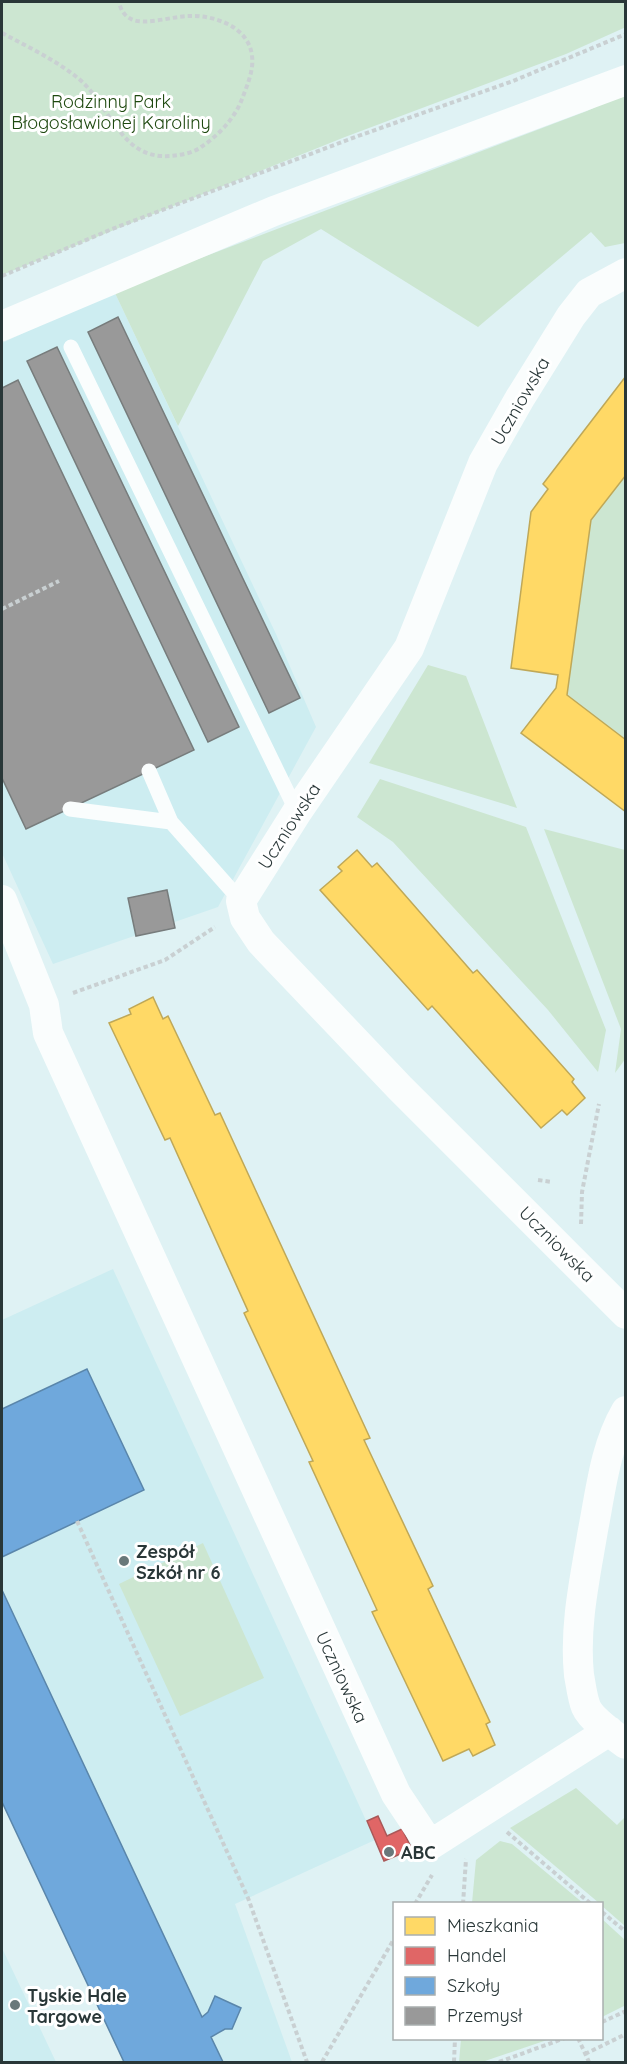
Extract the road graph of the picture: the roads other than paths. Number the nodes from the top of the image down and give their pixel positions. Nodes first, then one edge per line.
1 (623, 89) edge
2 (626, 273) edge
3 (2, 326) edge
4 (71, 347) dead end
5 (148, 771) dead end
6 (70, 808) dead end
7 (297, 812) junction
8 (171, 822) junction
9 (241, 901) junction
10 (4, 911) edge
11 (626, 1314) edge
12 (626, 1411) edge
13 (617, 1738) edge

1 - 3 street
2 - 7 street, Uczniowska
4 - 7 lane
5 - 8 lane
6 - 8 lane
7 - 9 street, Uczniowska
8 - 9 lane
9 - 11 street, Uczniowska
10 - 13 street, Uczniowska
12 - 13 street, Uczniowska

